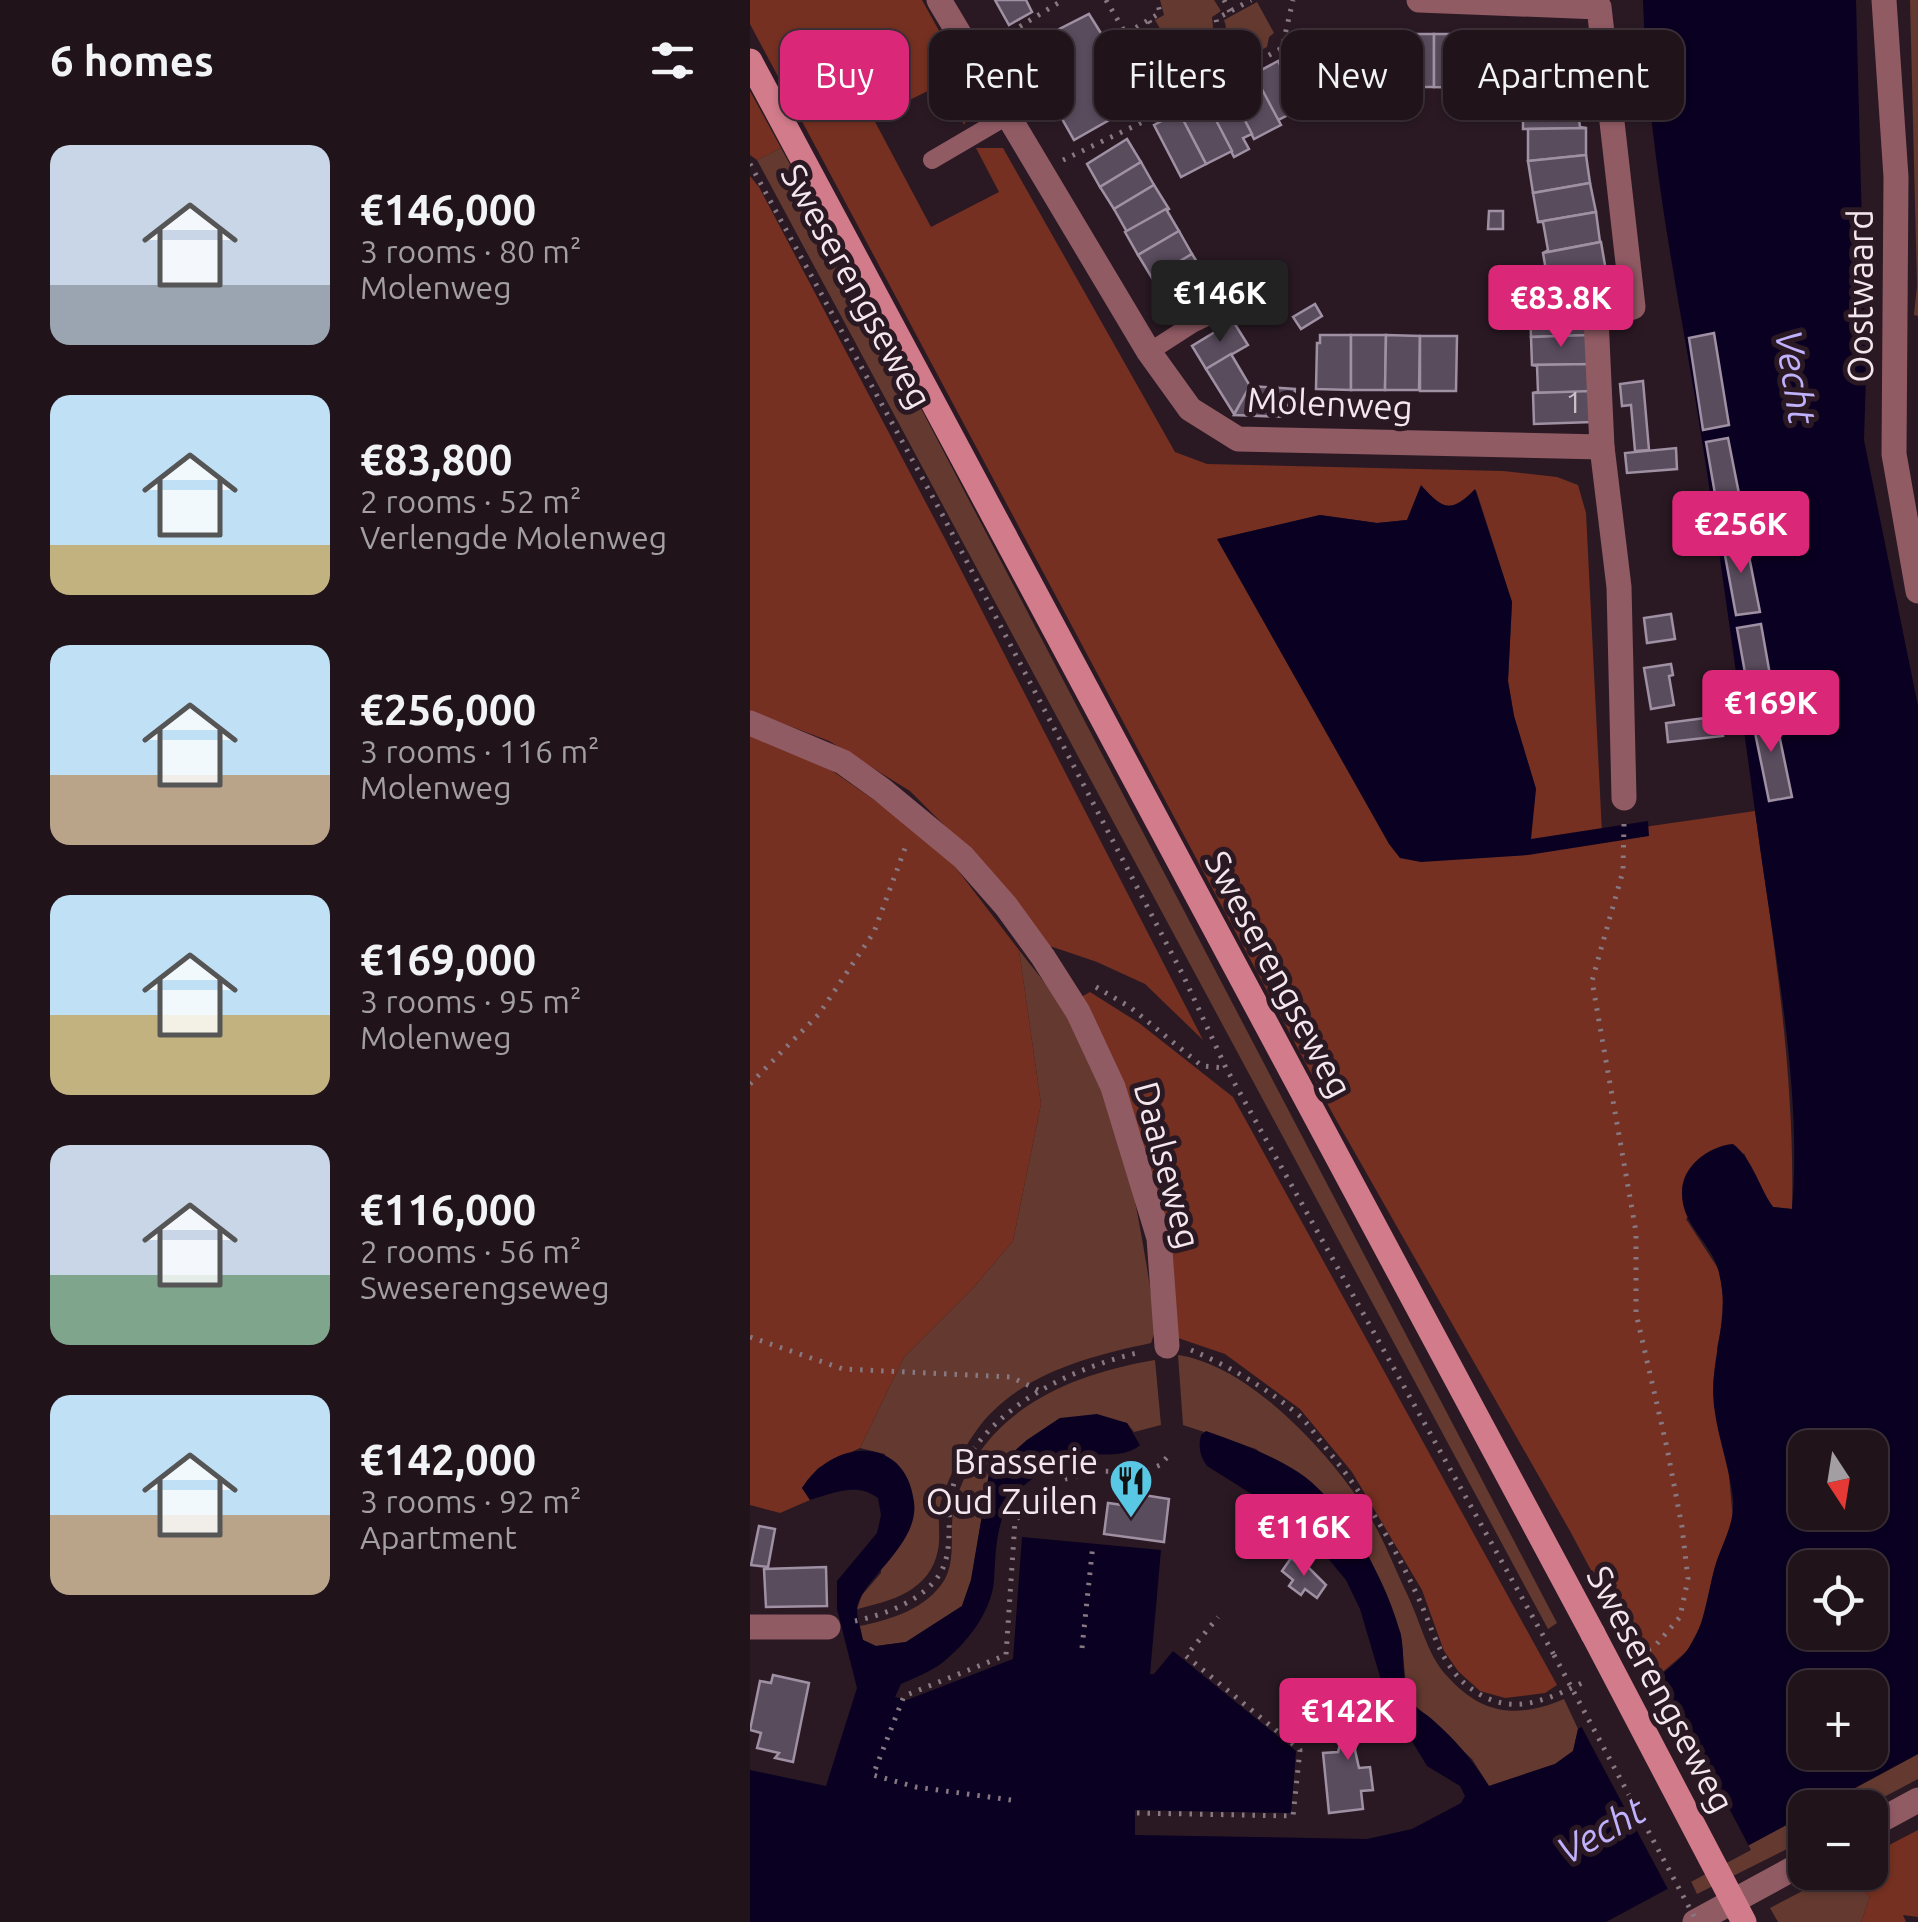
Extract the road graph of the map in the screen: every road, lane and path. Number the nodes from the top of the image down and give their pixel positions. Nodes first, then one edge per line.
1 (939, 0) edge
2 (1063, 0) edge
3 (1106, 0) edge
4 (1157, 0) edge
5 (1224, 0) edge
6 (1251, 0) edge
7 (1293, 0) edge
8 (1419, 0) edge
9 (1884, 0) edge
10 (1230, 12) junction
11 (1149, 20) junction
12 (956, 30) edge
13 (1013, 30) edge
14 (1124, 30) edge
15 (1133, 30) edge
16 (1155, 30) edge
17 (1219, 30) edge
18 (1261, 60) edge
19 (750, 61) edge
20 (1000, 120) edge
21 (1010, 120) edge
22 (1145, 120) edge
23 (932, 160) dead end
24 (750, 164) edge
25 (1042, 170) junction
26 (1272, 286) dead end
27 (1149, 352) junction
28 (1602, 447) junction
29 (1918, 591) edge
30 (750, 723) edge
31 (1624, 798) dead end
32 (916, 819) junction
33 (1625, 853) dead end
34 (1086, 982) dead end
35 (1226, 1068) junction
36 (750, 1084) edge
37 (750, 1337) edge
38 (1168, 1346) junction
39 (1039, 1390) junction
40 (1171, 1453) dead end
41 (1093, 1544) dead end
42 (1218, 1617) dead end
43 (866, 1618) dead end
44 (828, 1626) dead end
45 (750, 1627) edge
46 (1082, 1648) dead end
47 (1620, 1664) dead end
48 (1602, 1672) dead end
49 (1011, 1800) dead end
50 (1918, 1800) edge
51 (1137, 1813) dead end
52 (1888, 1816) edge
53 (1788, 1871) edge
54 (1696, 1922) edge
55 (1744, 1922) edge

1 - 12 street, Molenweg
2 - 13 path
3 - 14 path
4 - 11 path
5 - 10 path
6 - 10 path
7 - 18 path
8 - 28 street
9 - 29 street, Oostwaard
10 - 17 path
11 - 15 path
11 - 16 path
19 - 55 main road, Sweserengseweg, bridge
20 - 23 lane
21 - 25 street, Molenweg
22 - 25 path
24 - 35 path, Sweserengseweg
25 - 27 street, Molenweg
26 - 27 lane
27 - 28 street, Molenweg
28 - 31 street
30 - 32 street, Daalseweg
32 - 36 path
32 - 38 street, Daalseweg
33 - 47 path
34 - 35 path
35 - 54 path, Sweserengseweg, bridge
37 - 39 path
38 - 39 path
38 - 48 path
39 - 43 path
40 - 49 path
41 - 46 path
42 - 51 path
44 - 45 street
50 - 52 street
53 - 54 street

